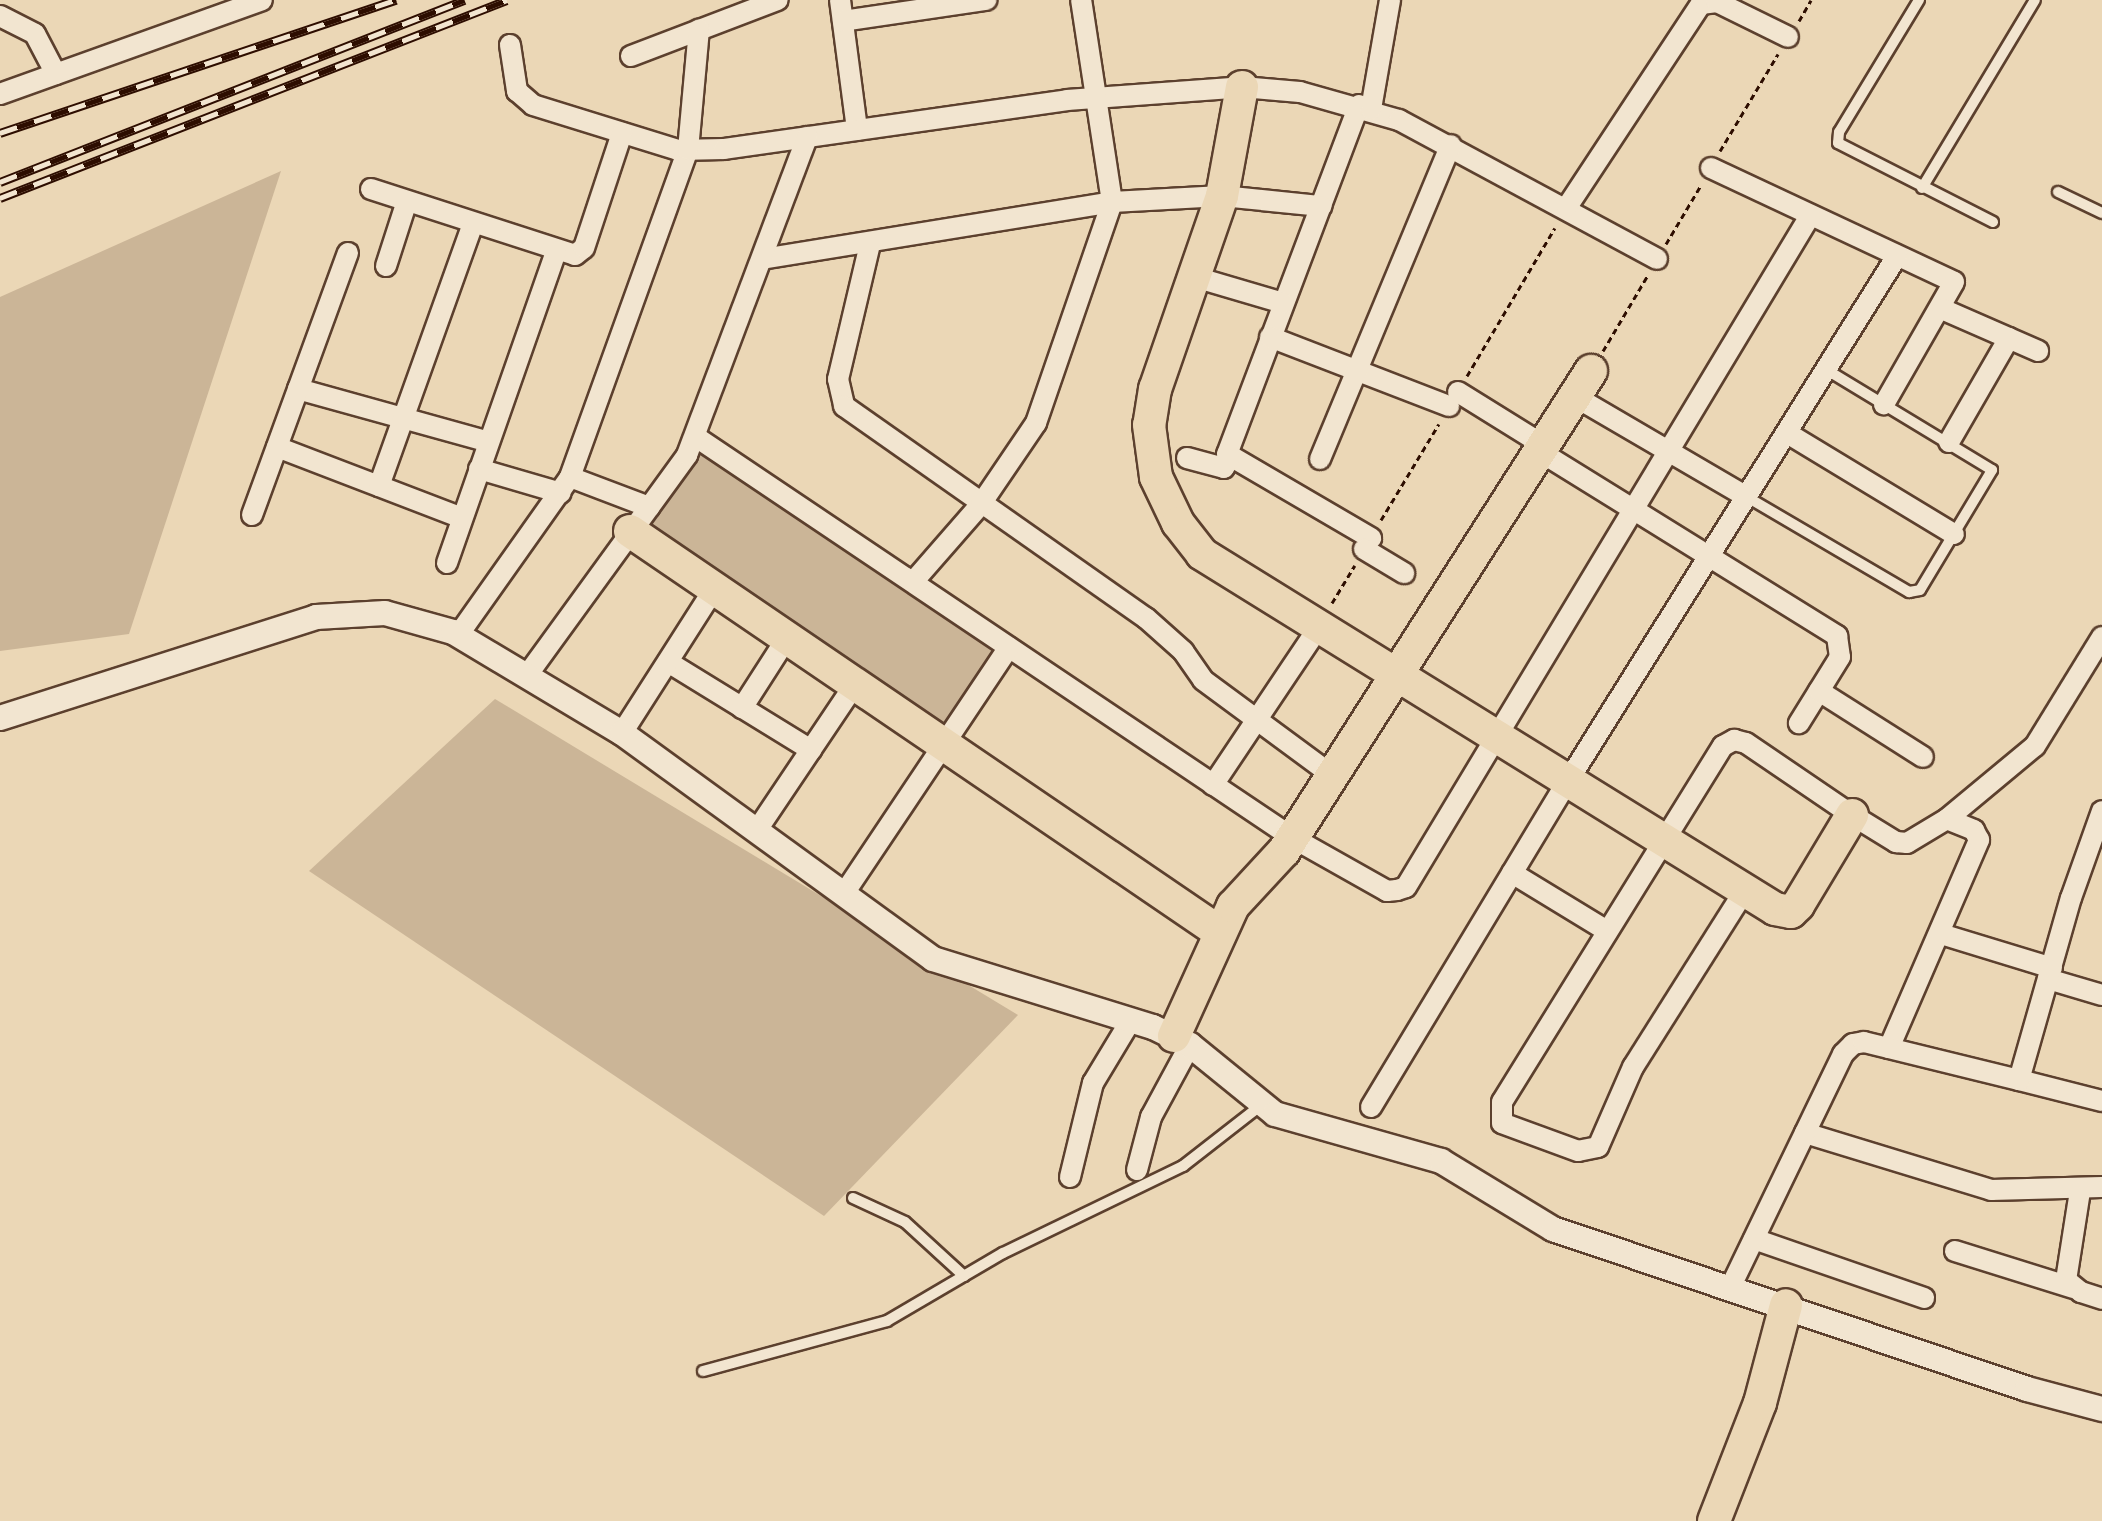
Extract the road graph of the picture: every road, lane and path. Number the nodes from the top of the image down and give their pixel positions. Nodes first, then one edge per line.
1 (262, 0) edge
2 (778, 0) edge
3 (840, 0) edge
4 (986, 0) edge
5 (1081, 0) edge
6 (1390, 0) edge
7 (1919, 0) edge
8 (2035, 0) edge
9 (0, 16) edge
10 (843, 21) junction
11 (699, 30) junction
12 (1788, 37) dead end
13 (510, 45) dead end
14 (631, 56) dead end
15 (56, 74) junction
16 (1242, 87) junction
17 (0, 94) edge
18 (1100, 97) junction
19 (1365, 107) junction
20 (857, 130) junction
21 (622, 133) junction
22 (807, 137) junction
23 (1451, 145) junction
24 (688, 150) junction
25 (1711, 168) dead end
26 (1922, 188) junction
27 (371, 189) dead end
28 (2058, 192) dead end
29 (1222, 196) junction
30 (407, 201) junction
31 (1112, 202) junction
32 (1321, 206) junction
33 (1567, 207) junction
34 (2102, 213) edge
35 (1810, 216) junction
36 (1993, 222) dead end
37 (473, 223) junction
38 (870, 244) junction
39 (556, 252) junction
40 (348, 253) dead end
41 (1897, 256) junction
42 (762, 259) junction
43 (1657, 259) dead end
44 (386, 266) dead end
45 (1198, 278) junction
46 (1283, 303) junction
47 (1942, 309) junction
48 (1270, 337) junction
49 (2009, 338) junction
50 (2038, 351) dead end
51 (1358, 369) junction
52 (1827, 370) junction
53 (1582, 383) joint
54 (298, 389) junction
55 (1884, 404) junction
56 (403, 419) junction
57 (1787, 433) junction
58 (696, 437) junction
59 (489, 442) junction
60 (1949, 442) junction
61 (277, 447) junction
62 (1541, 448) junction
63 (1669, 451) junction
64 (1187, 458) dead end
65 (1229, 459) junction
66 (1320, 459) dead end
67 (479, 469) junction
68 (565, 485) junction
69 (379, 486) junction
70 (1747, 497) junction
71 (981, 504) junction
72 (1634, 509) junction
73 (252, 515) dead end
74 (462, 518) junction
75 (639, 519) junction
76 (1954, 534) junction
77 (1712, 556) junction
78 (447, 563) dead end
79 (1404, 573) dead end
80 (913, 582) junction
81 (714, 589) junction
82 (1318, 628) junction
83 (459, 634) junction
84 (2102, 637) edge
85 (787, 638) junction
86 (1009, 647) junction
87 (668, 662) junction
88 (528, 674) junction
89 (1397, 675) junction
90 (855, 684) junction
91 (1819, 691) junction
92 (742, 708) junction
93 (0, 718) edge
94 (1256, 721) junction
95 (1799, 723) dead end
96 (622, 733) junction
97 (1497, 737) junction
98 (943, 744) junction
99 (811, 750) junction
100 (1923, 757) dead end
101 (1332, 775) junction
102 (1568, 781) junction
103 (1213, 785) junction
104 (2102, 811) edge
105 (1852, 815) junction
106 (1947, 819) junction
107 (757, 830) junction
108 (1293, 838) junction
109 (1663, 839) junction
110 (1512, 873) junction
111 (1745, 890) junction
112 (843, 895) junction
113 (1218, 931) junction
114 (1607, 931) junction
115 (1941, 934) junction
116 (2050, 974) junction
117 (2102, 995) edge
118 (1131, 1020) junction
119 (1182, 1041) junction
120 (1889, 1048) junction
121 (2019, 1080) junction
122 (2102, 1101) edge
123 (1260, 1106) junction
124 (1371, 1107) dead end
125 (1805, 1133) junction
126 (1137, 1170) dead end
127 (1070, 1177) dead end
128 (2102, 1187) edge
129 (2080, 1191) junction
130 (853, 1198) dead end
131 (1754, 1239) junction
132 (1955, 1251) dead end
133 (964, 1276) junction
134 (1731, 1286) junction
135 (2073, 1288) junction
136 (1924, 1298) dead end
137 (2102, 1299) edge
138 (1786, 1305) junction
139 (703, 1371) dead end
140 (2102, 1409) edge
141 (1714, 1521) edge

1 - 15 street
2 - 11 street
3 - 10 street
4 - 10 street
5 - 18 street
6 - 19 street
7 - 26 lane
8 - 26 lane
9 - 15 street
10 - 20 street
11 - 14 street
11 - 24 street
12 - 33 street
13 - 21 street
15 - 17 street
16 - 18 street
16 - 19 street
16 - 29 main road
18 - 20 street
18 - 31 street
19 - 23 street
19 - 32 street
20 - 22 street
21 - 24 street
21 - 39 street
22 - 24 street
22 - 42 street
23 - 33 street
23 - 51 street
24 - 68 street
25 - 35 street
26 - 36 lane
27 - 30 street
28 - 34 lane
29 - 31 street
29 - 32 street
29 - 45 main road
30 - 37 street
30 - 44 street
31 - 38 street
31 - 71 street
32 - 46 street
33 - 43 street
35 - 41 street
35 - 63 street
37 - 39 street
37 - 56 street
38 - 42 street
38 - 71 street
39 - 59 street
40 - 54 street
41 - 47 street
41 - 52 street
42 - 58 street
45 - 46 street
45 - 82 main road
46 - 48 street
47 - 49 street
47 - 55 street
48 - 51 street
48 - 65 street
49 - 50 street
49 - 60 street
51 - 62 street
51 - 66 street
52 - 55 lane
52 - 57 street
53 - 62 main road
53 - 63 street
54 - 56 street
54 - 61 street
55 - 60 lane
56 - 59 street
56 - 69 street
57 - 70 street
57 - 76 street
58 - 75 street
58 - 80 street
59 - 67 street
60 - 76 lane
61 - 69 street
61 - 73 street
62 - 72 street
62 - 89 main road
63 - 70 street
63 - 72 street
64 - 65 street
65 - 79 street
67 - 68 street
67 - 74 street
68 - 75 street
68 - 83 street
69 - 74 street
70 - 76 lane
70 - 77 street
71 - 80 street
71 - 94 street
72 - 77 street
72 - 97 street
74 - 78 street
75 - 81 main road
75 - 88 street
77 - 91 street
77 - 102 street
80 - 86 street
81 - 85 main road
81 - 87 street
82 - 89 main road
82 - 94 street
83 - 88 street
83 - 93 street
84 - 106 street
85 - 90 main road
85 - 92 street
86 - 98 street
86 - 103 street
87 - 92 street
87 - 96 street
88 - 96 street
89 - 97 main road
89 - 101 main road
90 - 98 main road
90 - 99 street
91 - 95 street
91 - 100 street
92 - 99 street
94 - 101 street
94 - 103 street
96 - 107 street
97 - 102 main road
97 - 108 street
98 - 112 street
98 - 113 main road
99 - 107 street
101 - 108 main road
102 - 109 main road
102 - 110 street
103 - 108 street
104 - 116 street
105 - 106 street
105 - 109 street
105 - 111 main road
106 - 115 street
107 - 112 street
108 - 113 main road
109 - 111 main road
109 - 114 street
110 - 114 street
110 - 124 street
111 - 114 street
112 - 118 street
113 - 119 main road
115 - 116 street
115 - 120 street
116 - 117 street
116 - 121 street
118 - 119 street
118 - 127 street
119 - 123 street
119 - 126 street
120 - 121 street
120 - 125 street
121 - 122 street
123 - 133 lane
123 - 134 street
125 - 129 street
125 - 131 street
128 - 129 street
129 - 135 street
130 - 133 lane
131 - 134 street
131 - 136 street
132 - 135 street
133 - 139 lane
134 - 138 street
135 - 137 street
138 - 140 street
138 - 141 main road

